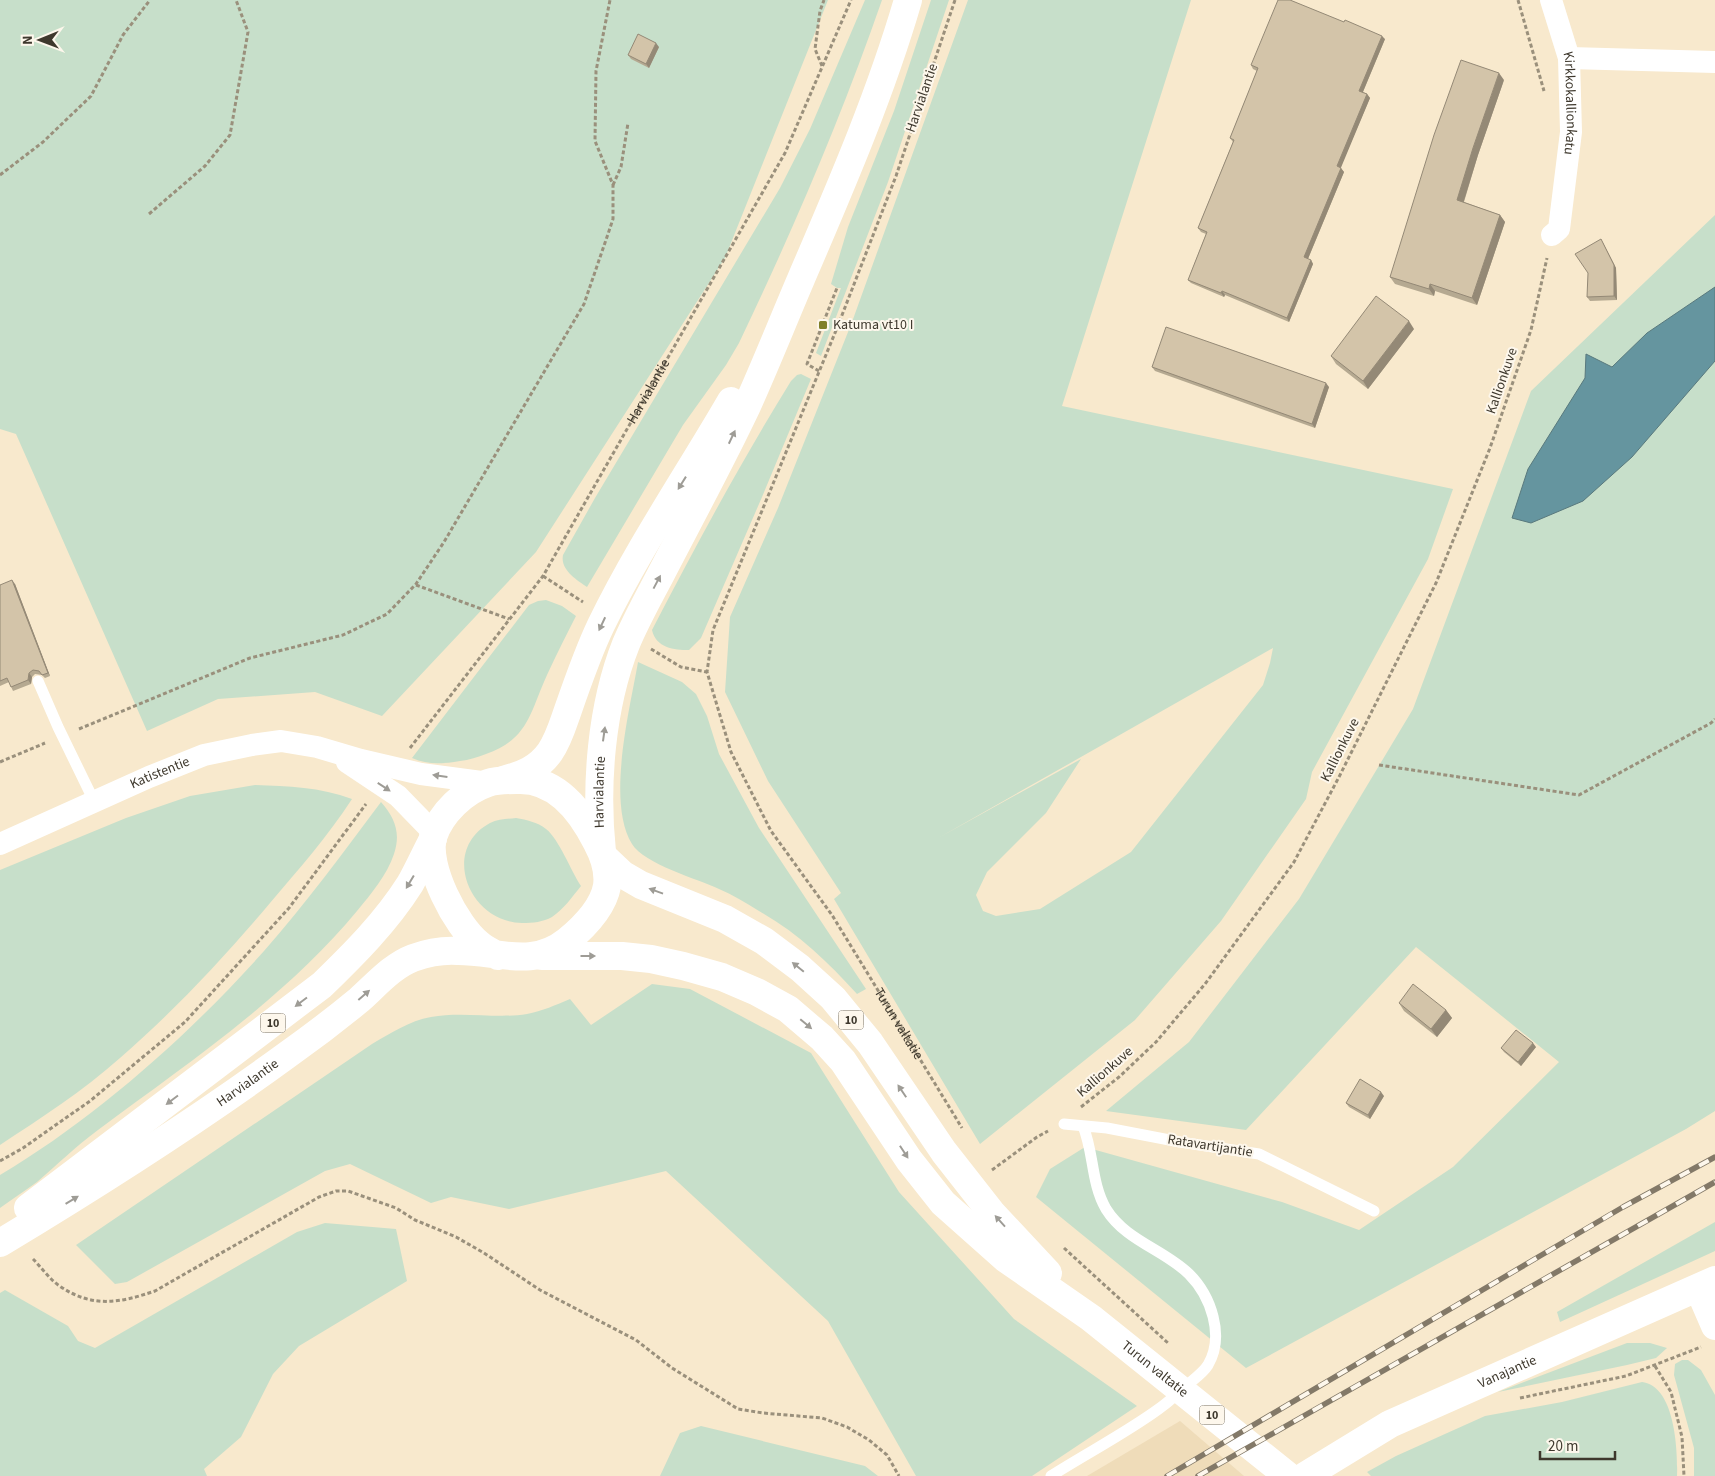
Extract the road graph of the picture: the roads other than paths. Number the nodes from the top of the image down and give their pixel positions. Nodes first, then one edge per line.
1 (908, 0) edge
2 (1551, 0) edge
3 (1569, 58) junction
4 (1715, 62) edge
5 (1552, 235) road end
6 (794, 294) junction
7 (38, 681) dead end
8 (329, 751) junction
9 (496, 782) junction
10 (94, 801) junction
11 (433, 838) junction
12 (0, 844) edge
13 (603, 855) junction
14 (498, 956) junction
15 (540, 956) junction
16 (1064, 1124) road end
17 (1083, 1126) junction
18 (1374, 1211) dead end
19 (0, 1228) edge
20 (0, 1243) edge
21 (1707, 1284) edge
22 (1091, 1318) junction
23 (1711, 1335) edge
24 (1051, 1476) edge
25 (1288, 1476) edge
26 (1305, 1476) edge

1 - 6 main road, Harvialantie
2 - 3 street, Kirkkokallionkatu
3 - 4 street
3 - 5 street, Kirkkokallionkatu
6 -> 9 main road, Harvialantie
13 -> 6 main road, Harvialantie
7 - 10 lane
9 -> 8 street, Katistentie
8 - 10 street, Katistentie
8 -> 11 street, Katistentie
9 - 11 main road, 10
9 - 13 main road, 10
10 - 12 street, Katistentie
11 - 14 main road
11 -> 19 main road, 10
13 - 15 main road, 10
22 -> 13 main road, Turun valtatie / 10
14 - 15 main road, 10
20 -> 14 main road, Harvialantie / 10
15 -> 22 main road, Turun valtatie / 10
16 - 17 lane, Ratavartijantie
17 - 18 lane, Ratavartijantie
17 - 24 lane
21 - 23 main road
21 - 26 main road, Vanajantie
22 - 25 main road, Turun valtatie / 10

